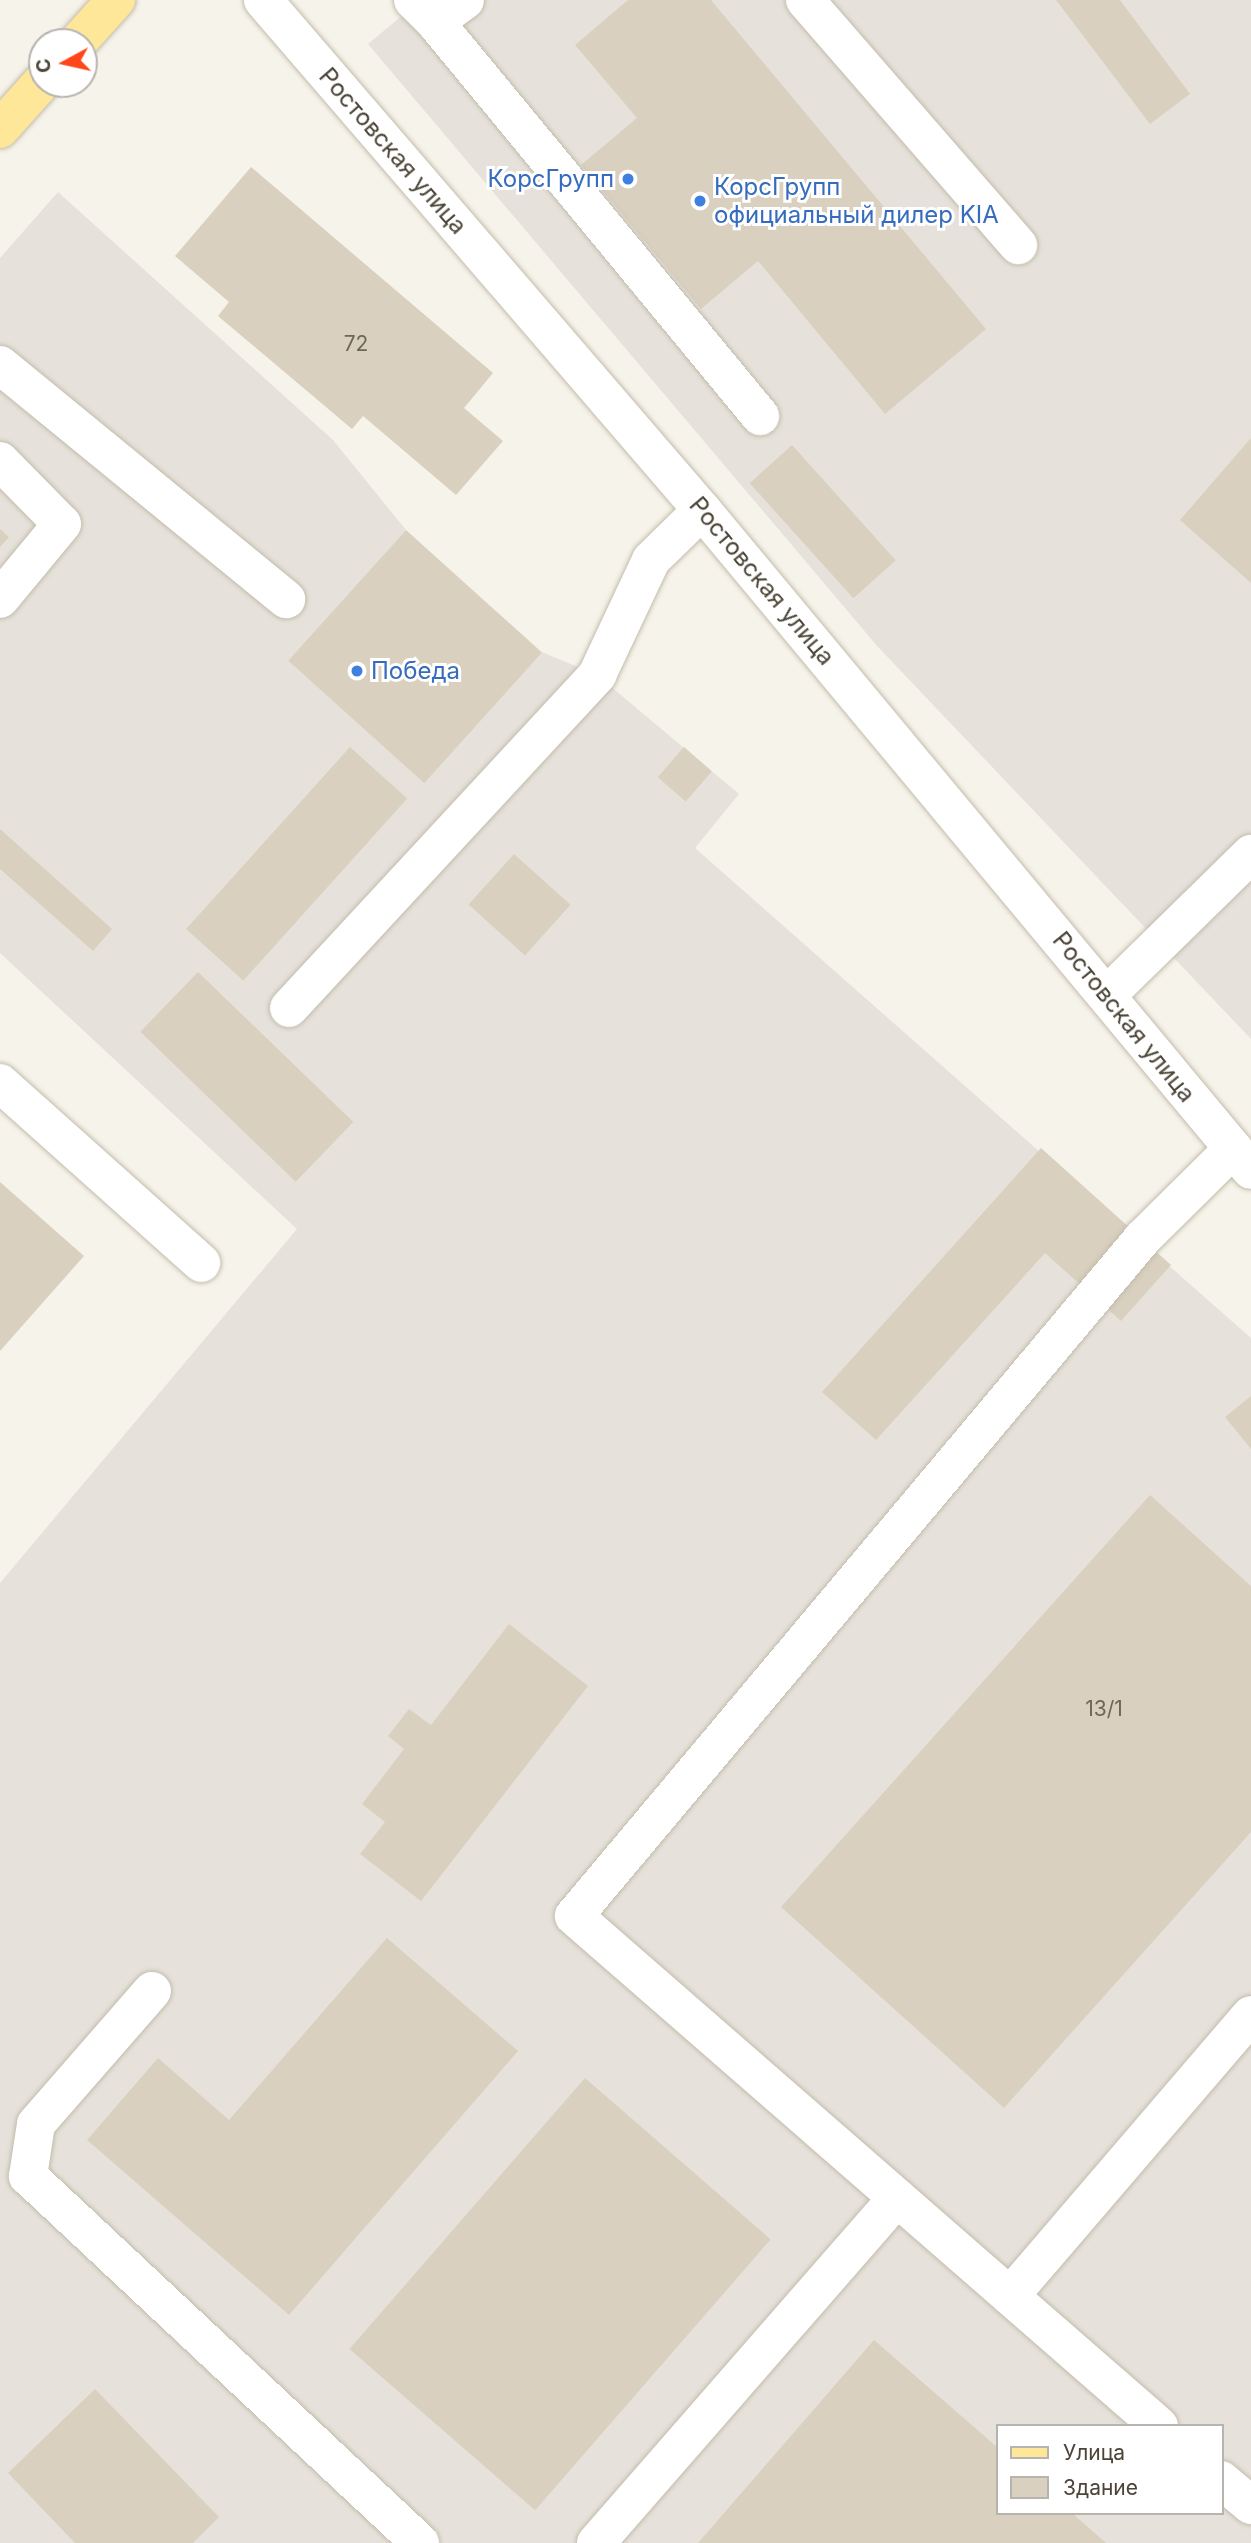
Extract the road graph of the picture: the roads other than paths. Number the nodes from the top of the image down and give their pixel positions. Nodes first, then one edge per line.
1 (116, 0) edge
2 (263, 0) edge
3 (465, 0) edge
4 (805, 0) edge
5 (424, 11) edge
6 (91, 28) edge
7 (28, 98) edge
8 (0, 129) edge
9 (1018, 245) dead end
10 (0, 365) edge
11 (760, 416) dead end
12 (0, 461) edge
13 (702, 510) junction
14 (0, 599) edge
15 (286, 599) dead end
16 (1251, 854) edge
17 (1107, 995) junction
18 (289, 1008) dead end
19 (0, 1083) edge
20 (1242, 1160) edge
21 (201, 1263) dead end
22 (152, 1991) dead end
23 (1251, 2015) edge
24 (897, 2198) junction
25 (1010, 2296) junction
26 (1157, 2424) edge
27 (1223, 2482) edge
28 (1251, 2505) edge
29 (420, 2543) edge
30 (596, 2543) edge

1 - 6 main road
2 - 13 street, Ростовская улица
3 - 5 street
4 - 9 street
5 - 11 street
7 - 8 main road
10 - 15 street
12 - 14 street
13 - 17 street, Ростовская улица
13 - 18 street
16 - 17 street
17 - 20 street, Ростовская улица
19 - 21 street
20 - 24 street
22 - 29 street
23 - 25 street
24 - 25 street
24 - 30 street
25 - 26 street
27 - 28 street

